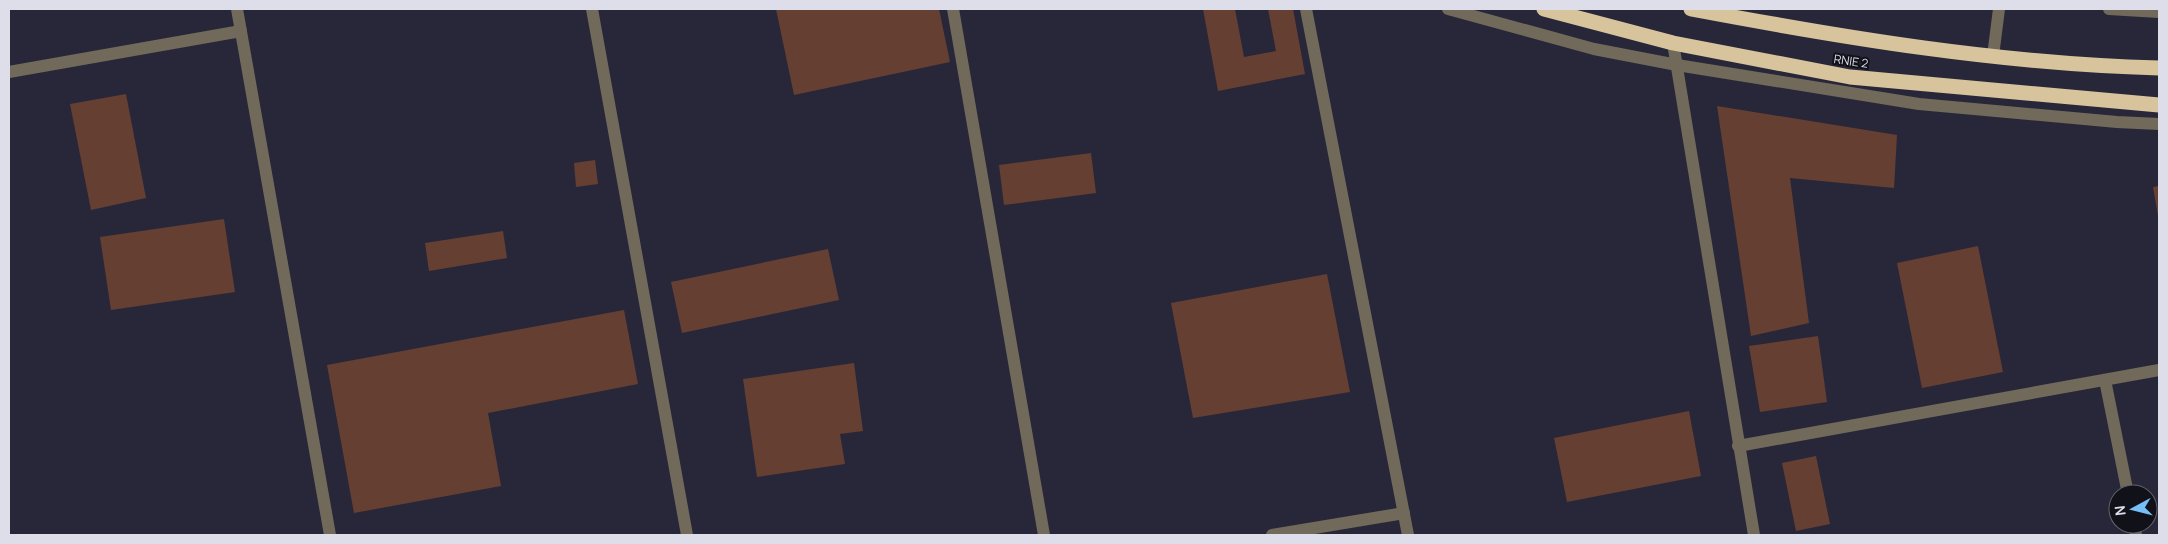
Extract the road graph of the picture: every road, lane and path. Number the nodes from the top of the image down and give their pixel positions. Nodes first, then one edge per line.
1 (237, 9) edge
2 (592, 9) edge
3 (953, 9) edge
4 (1306, 9) edge
5 (1448, 9) edge
6 (1544, 9) edge
7 (1691, 9) edge
8 (1999, 9) edge
9 (2109, 9) edge
10 (2159, 12) edge
11 (241, 31) junction
12 (1673, 43) junction
13 (1993, 56) junction
14 (1677, 65) junction
15 (2159, 68) edge
16 (9, 72) edge
17 (2159, 105) edge
18 (2159, 124) edge
19 (2159, 370) edge
20 (2105, 380) junction
21 (1738, 446) junction
22 (2126, 484) edge
23 (1404, 512) junction
24 (330, 535) edge
25 (687, 535) edge
26 (1044, 535) edge
27 (1272, 535) edge
28 (1408, 535) edge
29 (1754, 535) edge

1 - 11 street
2 - 25 street
3 - 26 street
4 - 23 street
5 - 14 street
6 - 12 highway, RNIE 2 / RNIE 2
7 - 13 highway, RNIE 2 / RNIE 2
8 - 13 street
9 - 10 street
11 - 16 street
11 - 24 street
12 - 14 street
12 - 17 highway, RNIE 2 / RNIE 2
13 - 15 highway, RNIE 2 / RNIE 2
14 - 18 street
14 - 21 street
19 - 20 street
20 - 21 street
20 - 22 street
21 - 29 street
23 - 27 street
23 - 28 street

